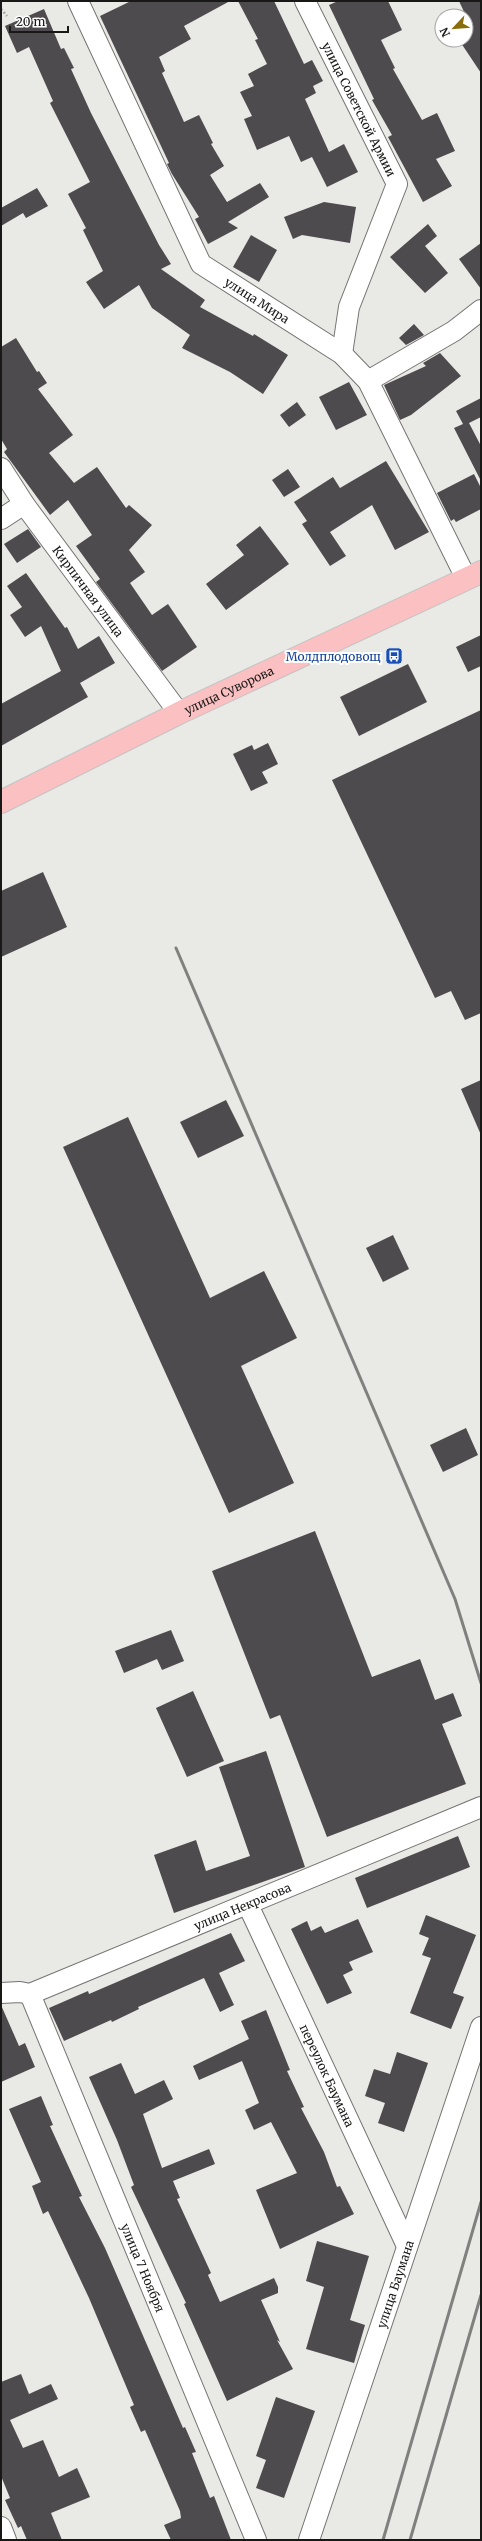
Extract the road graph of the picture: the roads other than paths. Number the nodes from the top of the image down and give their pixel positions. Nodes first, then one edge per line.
1 (78, 1) edge
2 (305, 1) edge
3 (481, 310) edge
4 (342, 354) junction
5 (368, 381) junction
6 (1, 468) edge
7 (24, 504) junction
8 (1, 518) edge
9 (474, 575) edge
10 (179, 713) junction
11 (1, 802) edge
12 (481, 1807) edge
13 (248, 1905) junction
14 (1, 1993) edge
15 (30, 1994) junction
16 (481, 2028) edge
17 (407, 2246) junction
18 (1, 2527) edge
19 (6, 2540) edge
20 (256, 2540) edge
21 (308, 2540) edge

1 - 4 street, улица Мира
2 - 4 street, улица Советской Армии
3 - 5 street
4 - 5 street, улица Мира
5 - 9 street, улица Мира
6 - 7 street, Кирпичная улица
7 - 8 street
7 - 10 street, Кирпичная улица
9 - 10 main road, улица Суворова
10 - 11 main road, улица Суворова
12 - 13 street, улица Некрасова
13 - 15 street, улица Некрасова
13 - 17 street, переулок Баумана
14 - 15 street, улица Некрасова
15 - 20 street, улица 7 Ноября
16 - 17 street, улица Баумана
17 - 21 street, улица Баумана
18 - 19 street

